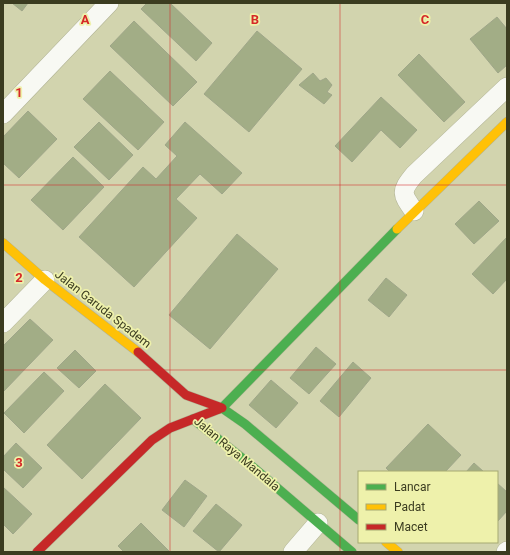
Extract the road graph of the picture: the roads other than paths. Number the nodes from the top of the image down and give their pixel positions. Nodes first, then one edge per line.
1 (109, 3) edge
2 (507, 87) edge
3 (3, 114) edge
4 (507, 122) edge
5 (414, 211) junction
6 (3, 243) edge
7 (45, 280) junction
8 (3, 323) edge
9 (186, 395) junction
10 (222, 408) junction
11 (193, 419) junction
12 (358, 519) edge
13 (318, 523) junction
14 (387, 543) edge
15 (37, 552) edge
16 (293, 552) edge
17 (352, 552) edge
18 (398, 552) edge

1 - 3 street
2 - 5 street
4 - 5 main road
5 - 10 main road
6 - 7 main road, Jalan Garuda Spadem
7 - 8 street
7 - 9 main road, Jalan Garuda Spadem
9 - 10 main road, Jalan Raya Mandala
9 - 11 street, Jalan Raya Mandala
10 - 11 main road
10 - 12 main road, Jalan Raya Mandala
11 - 13 main road, Jalan Raya Mandala
11 - 15 main road
13 - 16 street
13 - 17 main road, Jalan Raya Mandala
14 - 18 main road

